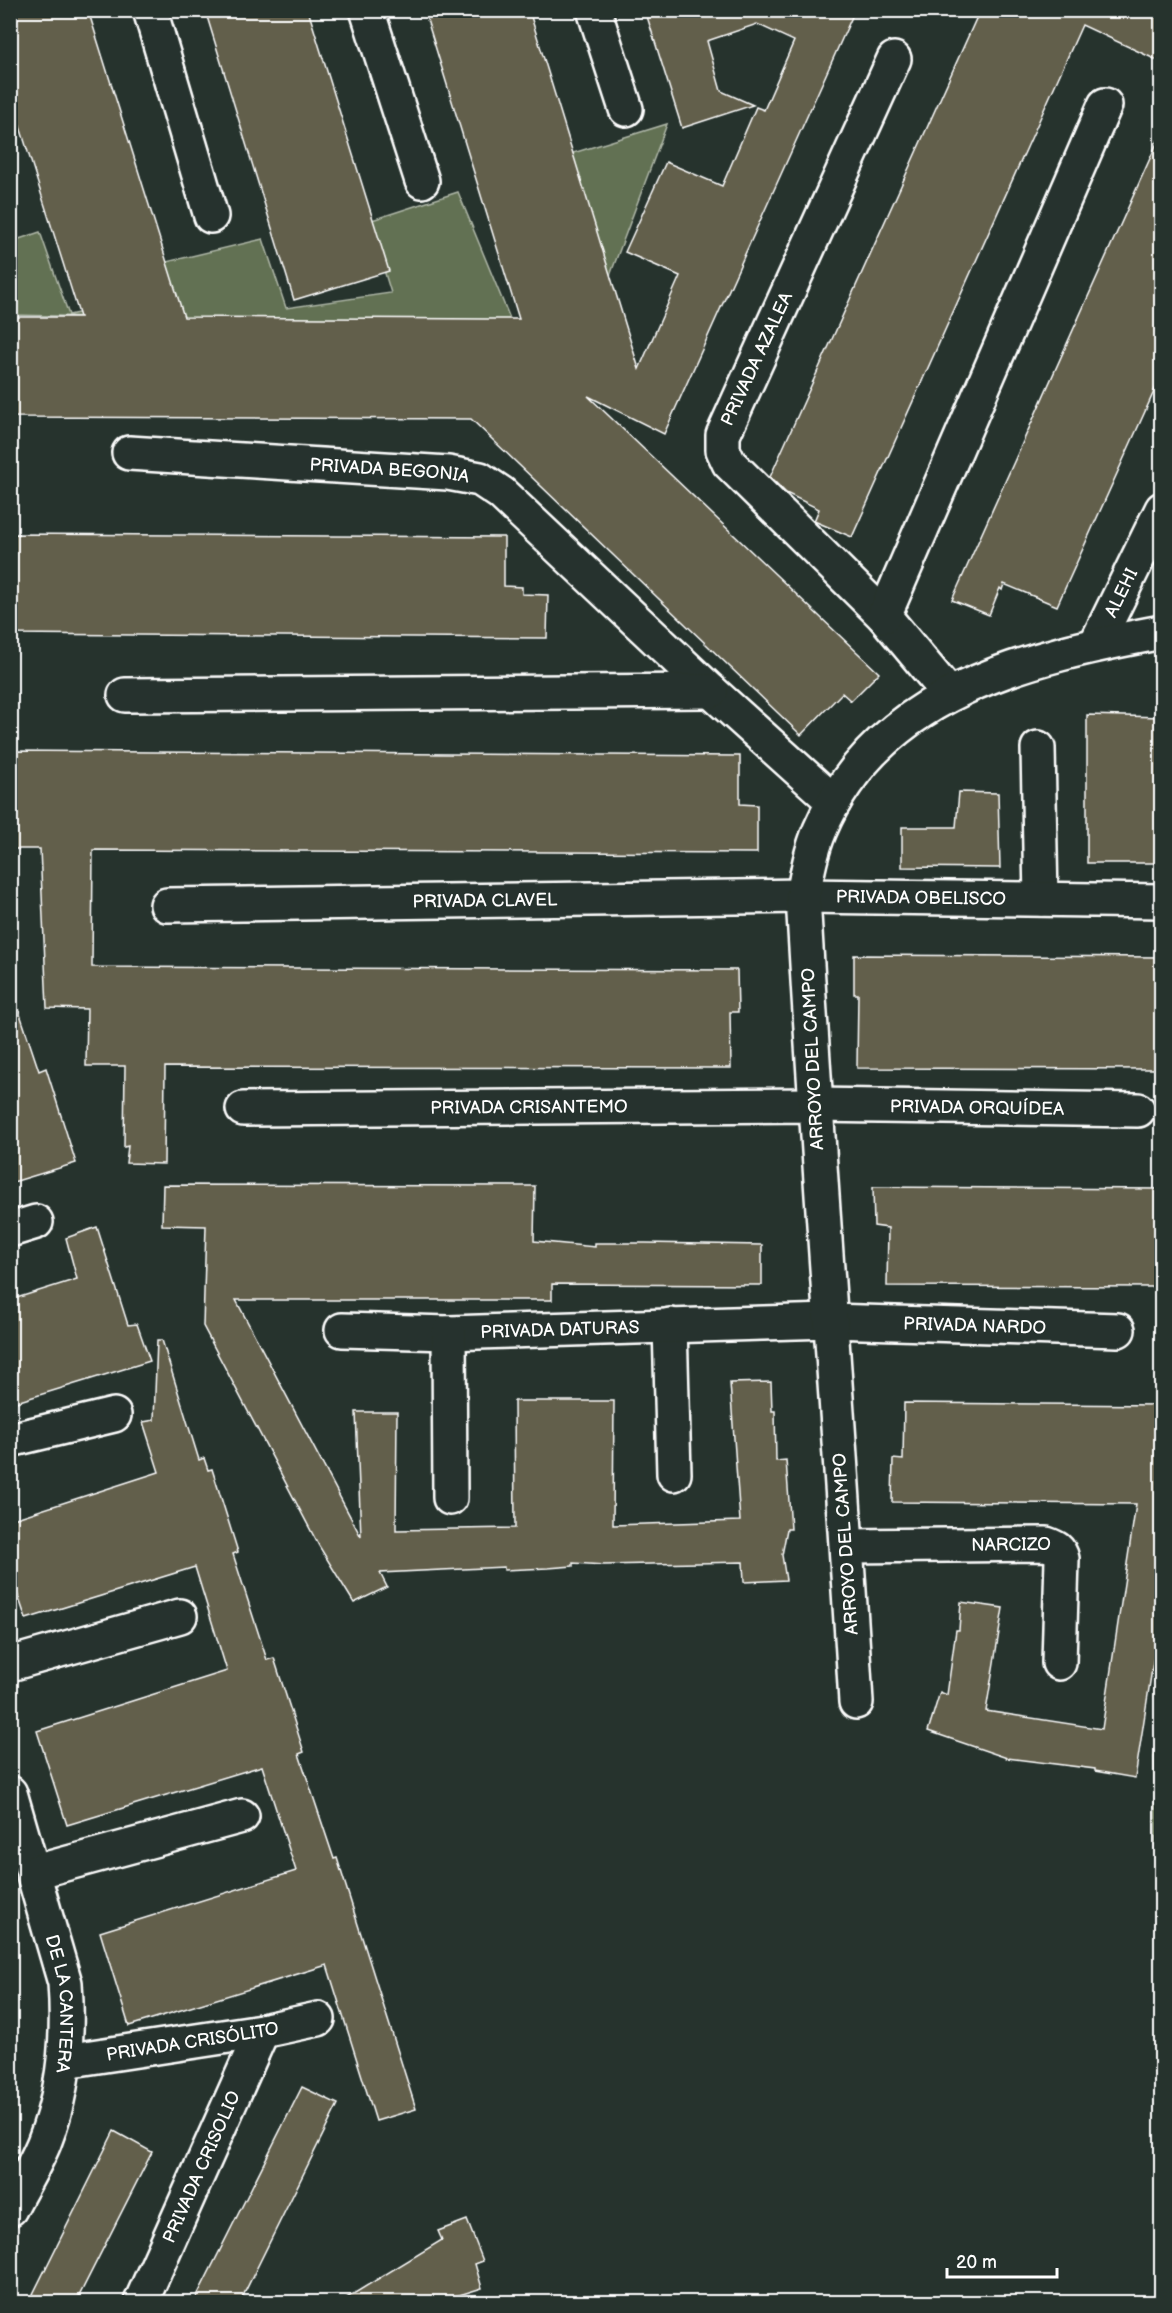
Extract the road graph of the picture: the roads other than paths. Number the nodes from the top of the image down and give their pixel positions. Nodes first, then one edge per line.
1 (150, 10) edge
2 (367, 10) edge
3 (594, 10) edge
4 (894, 59) dead end
5 (1105, 105) dead end
6 (626, 109) dead end
7 (422, 181) dead end
8 (211, 216) dead end
9 (129, 453) dead end
10 (1161, 509) edge
11 (884, 615) junction
12 (1161, 632) edge
13 (1096, 644) junction
14 (711, 691) junction
15 (949, 694) junction
16 (125, 695) dead end
17 (1038, 748) dead end
18 (834, 802) junction
19 (803, 896) junction
20 (1041, 899) junction
21 (1161, 901) edge
22 (167, 905) dead end
23 (815, 1105) junction
24 (243, 1109) dead end
25 (1138, 1110) dead end
26 (830, 1321) junction
27 (670, 1325) junction
28 (342, 1330) dead end
29 (1118, 1330) dead end
30 (449, 1333) junction
31 (114, 1415) dead end
32 (10, 1440) edge
33 (674, 1474) dead end
34 (450, 1498) dead end
35 (847, 1546) junction
36 (180, 1616) dead end
37 (1059, 1663) dead end
38 (10, 1664) edge
39 (856, 1702) dead end
40 (10, 1793) edge
41 (242, 1816) dead end
42 (35, 1872) junction
43 (318, 2019) dead end
44 (262, 2031) junction
45 (65, 2061) junction
46 (10, 2209) edge
47 (141, 2302) edge

1 - 8 street
2 - 7 street
3 - 6 street
4 - 11 street, PRIVADA AZALEA
5 - 11 street
9 - 14 street, PRIVADA BEGONIA
10 - 13 street, ALEHI
11 - 15 street, PRIVADA AZALEA
12 - 13 street, ARROYO DEL CAMPO
13 - 15 street, ARROYO DEL CAMPO
14 - 16 street
14 - 18 street, PRIVADA BEGONIA
15 - 18 street, ARROYO DEL CAMPO
17 - 20 street
18 - 19 street, ARROYO DEL CAMPO
19 - 20 street, PRIVADA OBELISCO
19 - 22 street, PRIVADA CLAVEL
19 - 23 street, ARROYO DEL CAMPO
20 - 21 street, PRIVADA OBELISCO
23 - 24 street, PRIVADA CRISANTEMO
23 - 25 street, PRIVADA ORQUÍDEA
23 - 26 street, ARROYO DEL CAMPO
26 - 27 street, PRIVADA DATURAS
26 - 29 street, PRIVADA NARDO
26 - 35 street, ARROYO DEL CAMPO
27 - 30 street, PRIVADA DATURAS
27 - 33 street
28 - 30 street, PRIVADA DATURAS
30 - 34 street
31 - 32 street
35 - 37 street, NARCIZO
35 - 39 street, ARROYO DEL CAMPO
36 - 38 street
40 - 42 street, DE LA CANTERA
41 - 42 street
42 - 45 street, DE LA CANTERA
43 - 44 street, PRIVADA CRISÓLITO
44 - 45 street, PRIVADA CRISÓLITO
44 - 47 street, PRIVADA CRISOLIO
45 - 46 street, DE LA CANTERA

